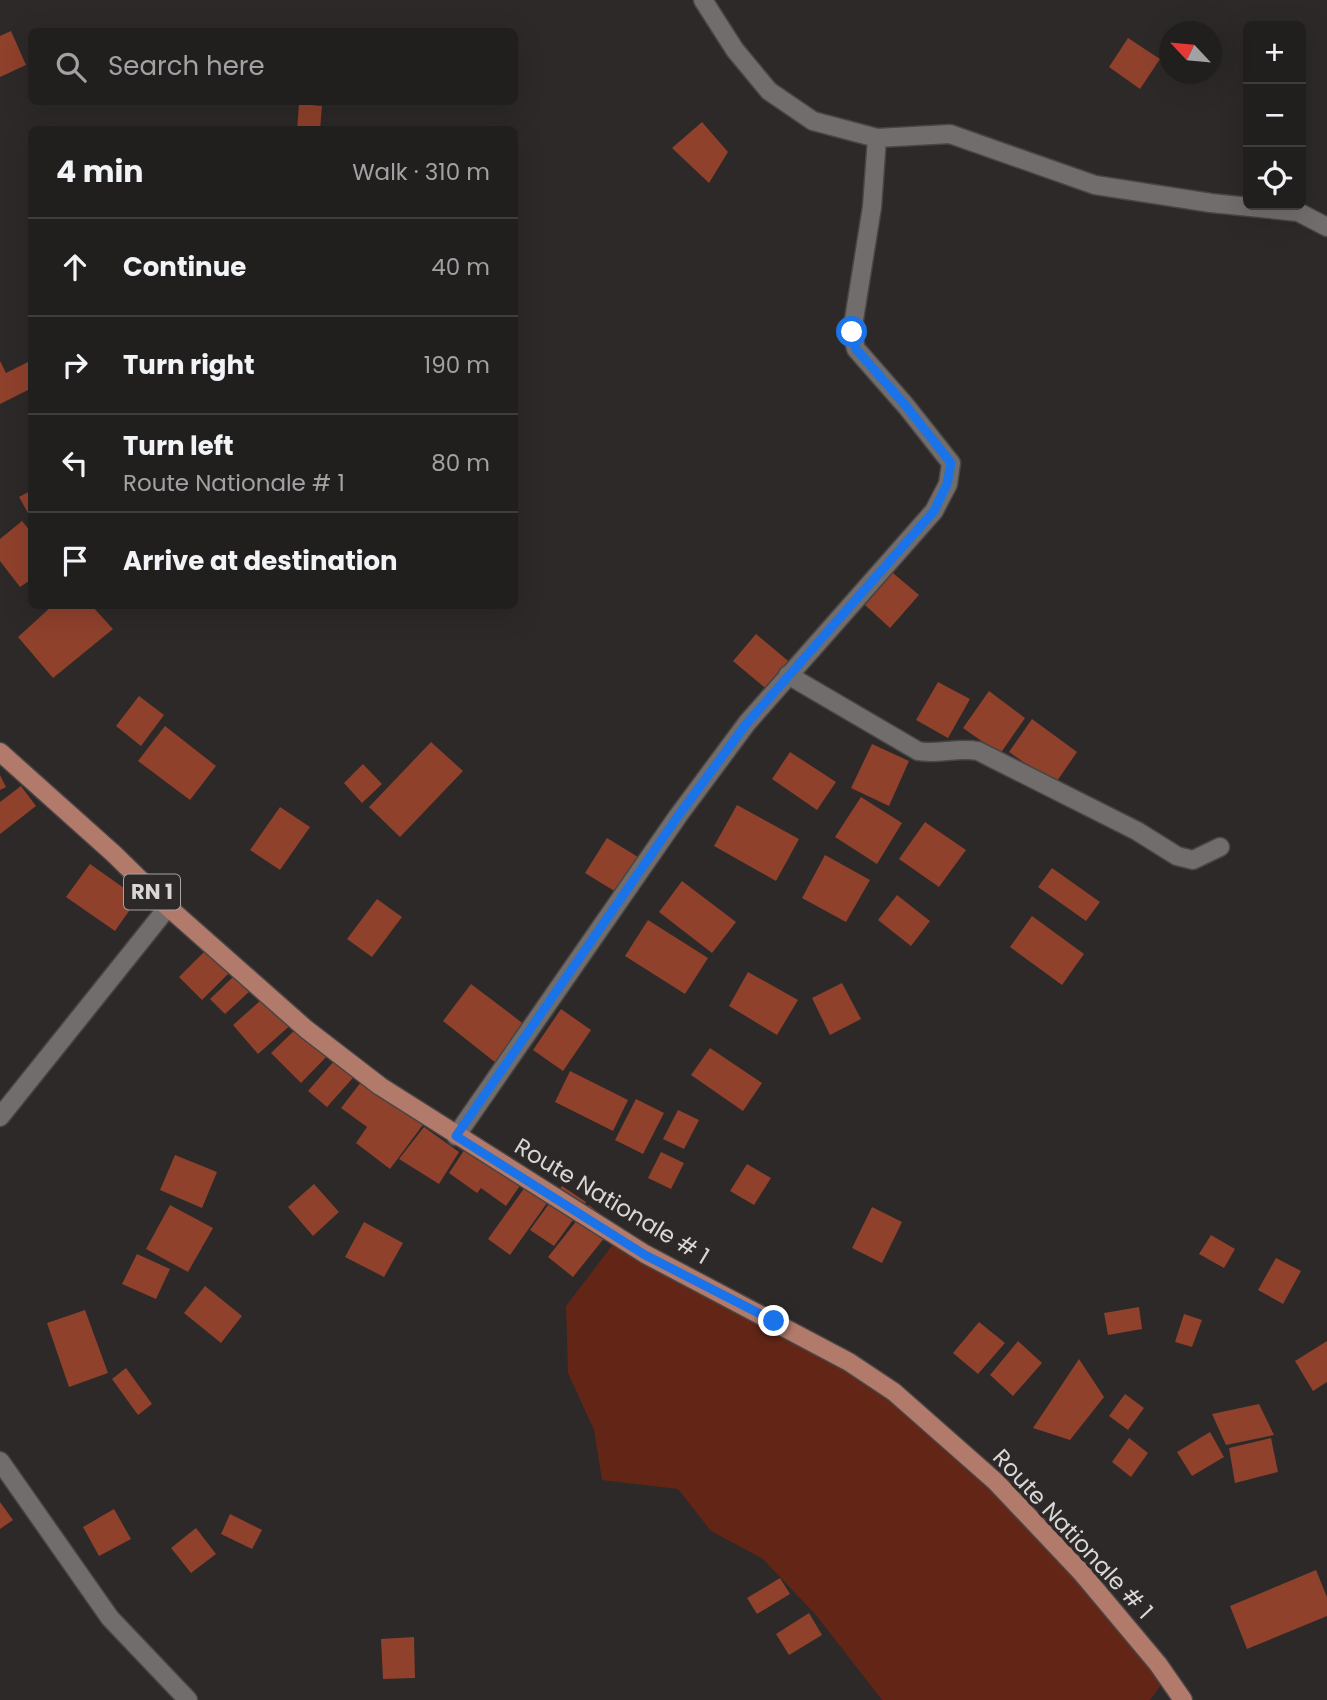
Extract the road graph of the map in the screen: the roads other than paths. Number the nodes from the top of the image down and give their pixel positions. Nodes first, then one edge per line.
1 (703, 0) edge
2 (877, 138) junction
3 (1327, 227) edge
4 (788, 675) junction
5 (0, 752) edge
6 (1220, 847) dead end
7 (168, 907) junction
8 (0, 1117) edge
9 (456, 1136) junction
10 (0, 1461) edge
11 (188, 1700) edge
12 (1183, 1700) edge

1 - 2 street
2 - 3 street
2 - 4 street
4 - 6 street
4 - 9 street
5 - 7 main road, Route Nationale # 1 / RN 1
7 - 8 street
7 - 9 main road, Route Nationale # 1 / RN 1
9 - 12 main road, Route Nationale # 1 / RN 1
10 - 11 street

